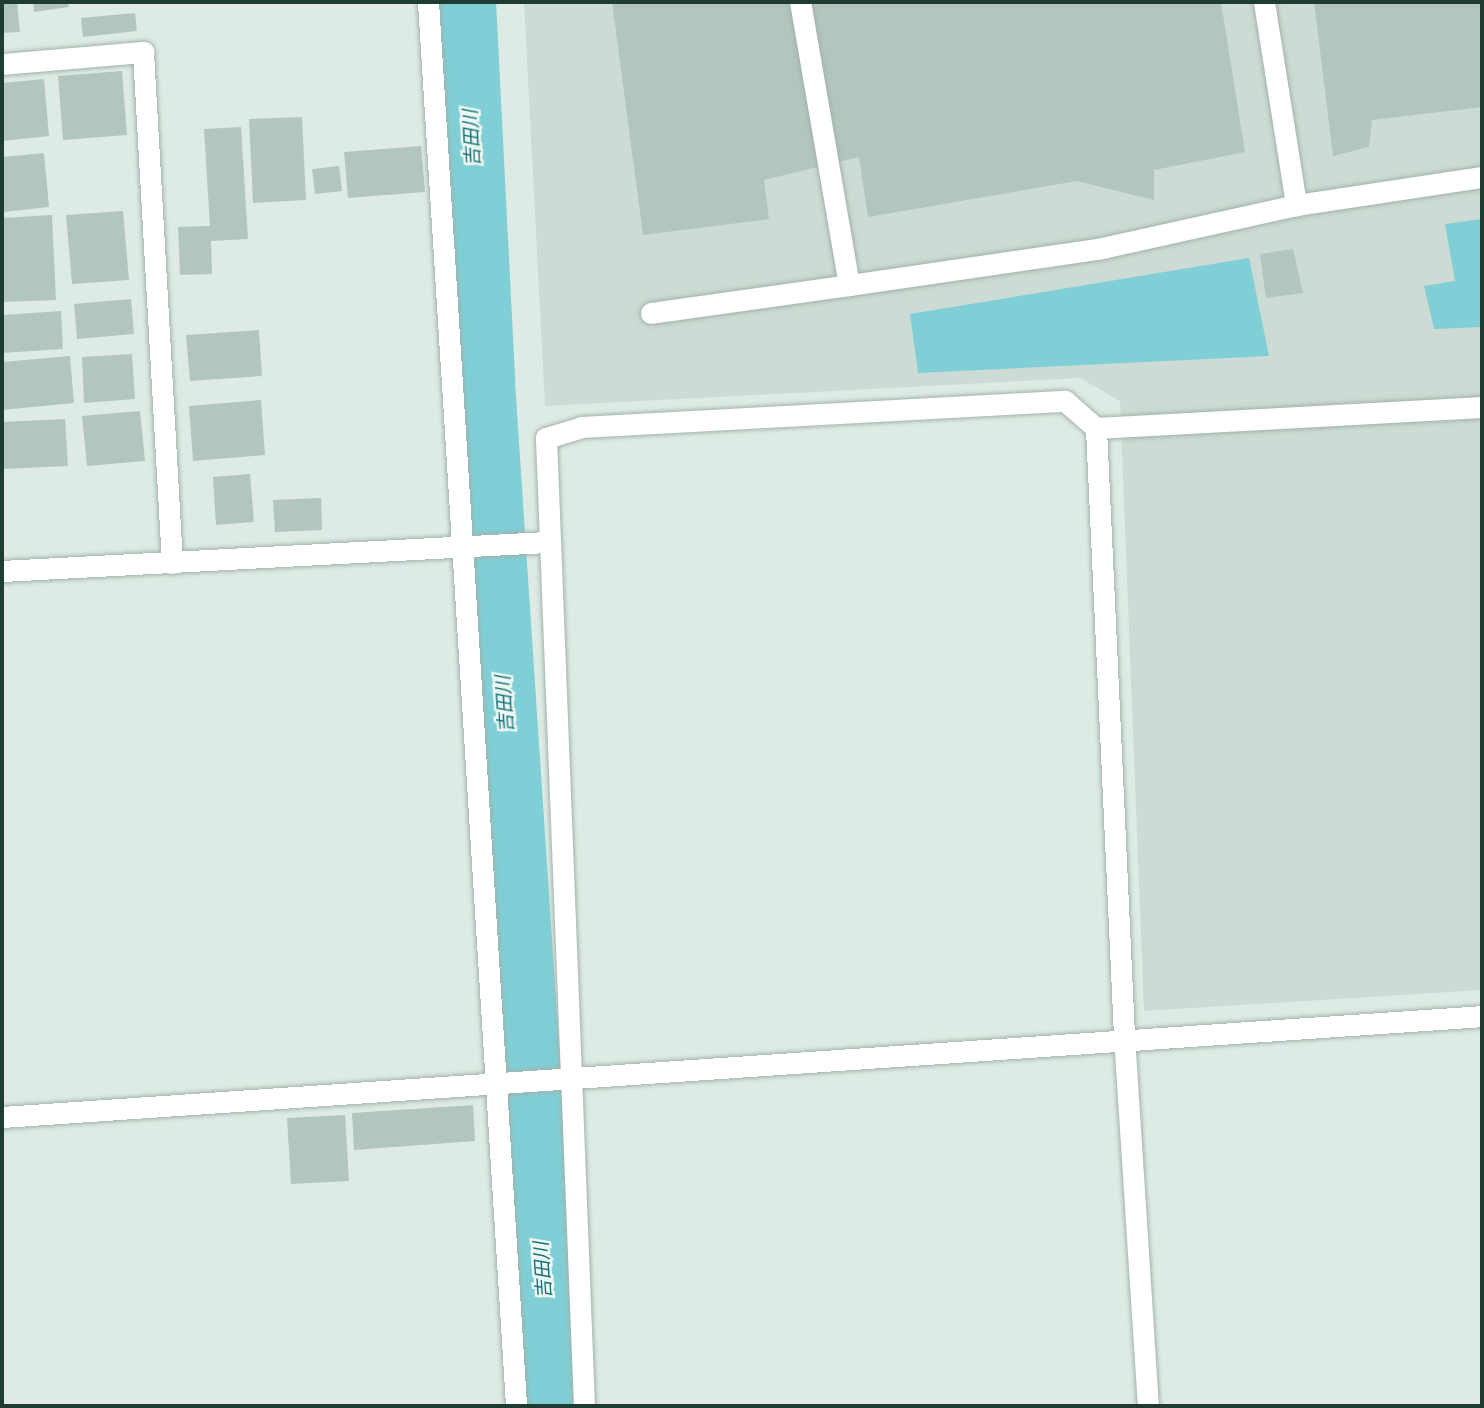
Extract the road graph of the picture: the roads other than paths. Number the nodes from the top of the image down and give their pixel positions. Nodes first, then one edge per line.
1 (428, 2) edge
2 (800, 2) edge
3 (1264, 2) edge
4 (2, 64) edge
5 (1482, 177) edge
6 (1296, 205) junction
7 (849, 285) junction
8 (651, 313) dead end
9 (1482, 407) edge
10 (1096, 428) junction
11 (547, 542) junction
12 (460, 548) junction
13 (172, 563) junction
14 (2, 571) edge
15 (1482, 1016) edge
16 (1124, 1036) junction
17 (568, 1078) junction
18 (494, 1084) junction
19 (2, 1117) edge
20 (516, 1406) edge
21 (584, 1406) edge
22 (1148, 1406) edge

1 - 12 street
2 - 7 street
3 - 6 street
4 - 13 street
5 - 6 street
6 - 7 street
7 - 8 street
9 - 10 street
10 - 11 street
10 - 16 street
11 - 12 street
11 - 17 street
12 - 13 street
12 - 18 street
13 - 14 street
15 - 16 street
16 - 17 street
16 - 22 street
17 - 18 street
17 - 21 street
18 - 19 street
18 - 20 street

